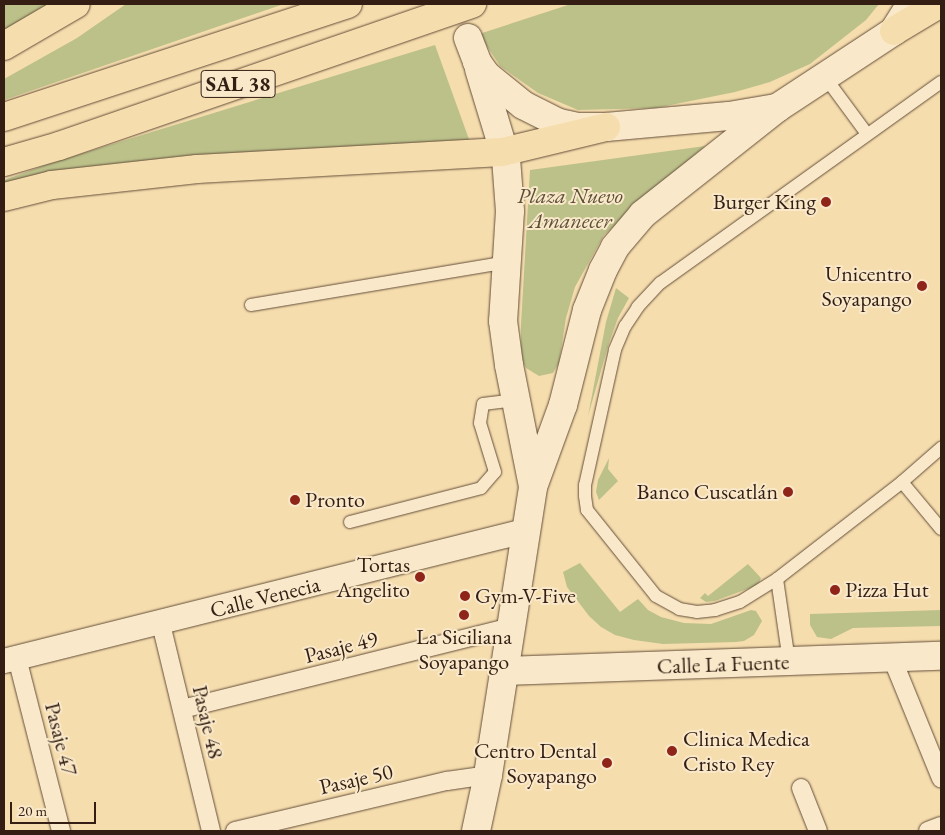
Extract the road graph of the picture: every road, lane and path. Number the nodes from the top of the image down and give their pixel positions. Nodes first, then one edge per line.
1 (76, 4) edge
2 (348, 4) edge
3 (472, 4) edge
4 (911, 4) edge
5 (939, 4) edge
6 (894, 31) junction
7 (4, 46) edge
8 (825, 77) junction
9 (941, 82) edge
10 (777, 108) junction
11 (4, 117) edge
12 (606, 127) junction
13 (867, 134) junction
14 (504, 152) junction
15 (4, 162) edge
16 (4, 197) edge
17 (505, 268) junction
18 (251, 305) dead end
19 (516, 400) junction
20 (941, 448) edge
21 (902, 482) junction
22 (533, 487) junction
23 (350, 522) dead end
24 (941, 529) edge
25 (525, 532) junction
26 (777, 579) junction
27 (161, 624) junction
28 (510, 627) junction
29 (941, 656) edge
30 (892, 658) junction
31 (10, 660) edge
32 (788, 661) junction
33 (504, 671) junction
34 (182, 710) junction
35 (488, 775) junction
36 (941, 778) edge
37 (801, 788) dead end
38 (941, 826) edge
39 (61, 831) edge
40 (211, 831) edge
41 (235, 831) edge
42 (476, 831) edge
43 (818, 831) edge
44 (928, 831) edge

1 - 7 highway
2 - 11 highway, SAL 38
3 - 15 highway, SAL 38
4 - 6 main road
5 - 6 highway
6 - 8 main road
8 - 10 main road
8 - 13 lane
9 - 13 lane
10 - 12 main road
10 - 22 main road
12 - 14 highway
12 - 14 main road
13 - 26 lane
14 - 16 highway
14 - 17 main road
17 - 18 lane
17 - 19 main road
19 - 22 main road
19 - 23 lane
20 - 21 lane
21 - 24 lane
21 - 26 lane
22 - 25 main road
25 - 27 street, Calle Venecia
25 - 28 main road
26 - 32 lane
27 - 31 street, Calle Venecia
27 - 34 street, Pasaje 48
28 - 33 main road
28 - 34 street, Pasaje 49
29 - 30 main road, Calle La Fuente
30 - 32 main road, Calle La Fuente
30 - 36 street
31 - 39 street, Pasaje 47
32 - 33 main road, Calle La Fuente
33 - 35 main road
34 - 40 street, Pasaje 48
35 - 41 street, Pasaje 50
35 - 42 main road
37 - 43 street
38 - 44 street

